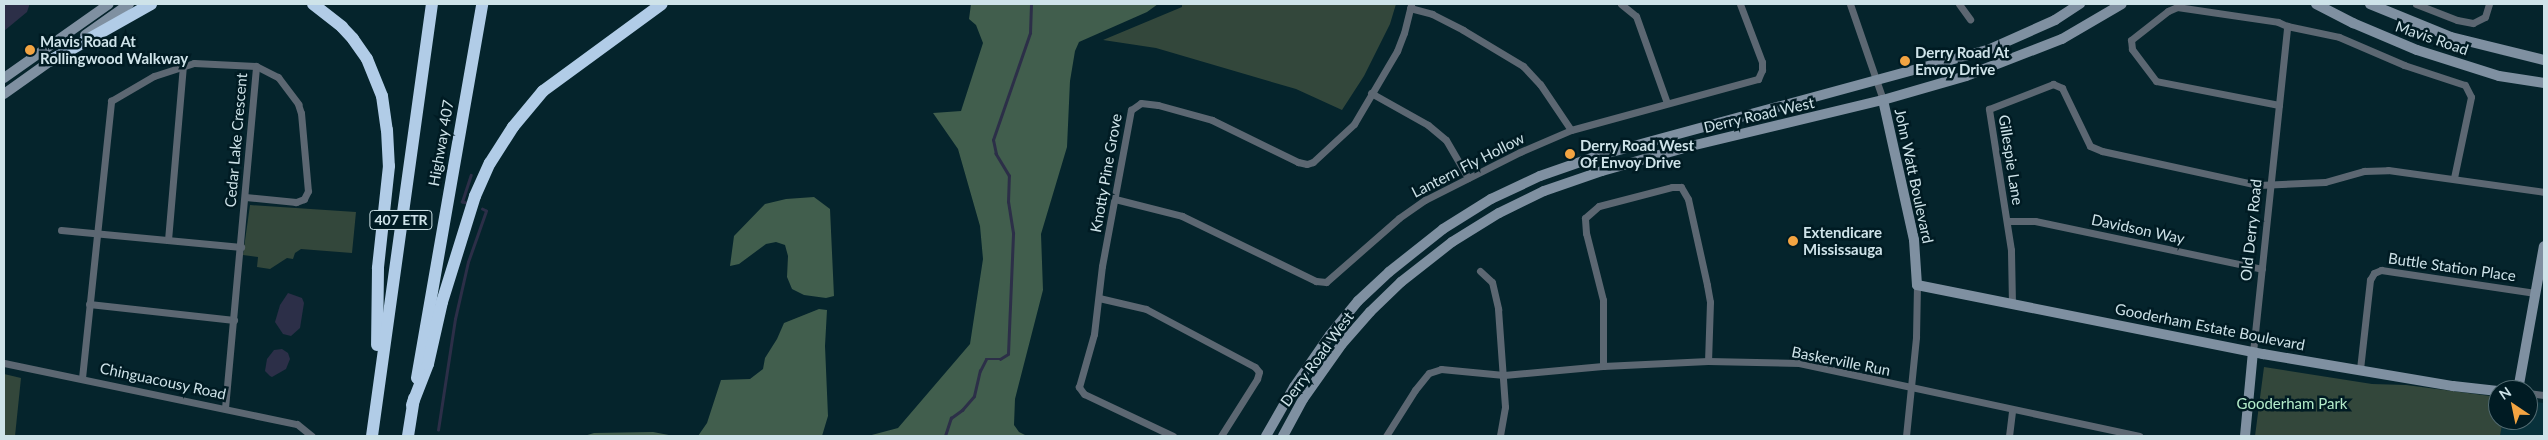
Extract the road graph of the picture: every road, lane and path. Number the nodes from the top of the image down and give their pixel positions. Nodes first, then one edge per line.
1 (109, 4) edge
2 (129, 4) edge
3 (151, 4) edge
4 (313, 4) edge
5 (432, 4) edge
6 (482, 4) edge
7 (662, 4) edge
8 (1621, 4) edge
9 (1740, 4) edge
10 (1850, 4) edge
11 (1959, 4) edge
12 (2080, 4) edge
13 (2122, 4) edge
14 (2316, 4) edge
15 (2370, 4) edge
16 (2416, 4) edge
17 (2489, 4) edge
18 (1411, 6) edge
19 (1970, 19) dead end
20 (2286, 26) junction
21 (2544, 60) edge
22 (50, 61) junction
23 (183, 66) junction
24 (256, 66) junction
25 (4, 78) edge
26 (1878, 81) junction
27 (2544, 83) edge
28 (1371, 93) junction
29 (4, 94) edge
30 (1883, 100) junction
31 (1667, 103) junction
32 (2279, 105) junction
33 (1572, 130) junction
34 (1468, 178) junction
35 (2454, 178) junction
36 (2270, 184) junction
37 (2544, 192) edge
38 (245, 197) junction
39 (1115, 199) junction
40 (2007, 220) junction
41 (61, 230) dead end
42 (96, 234) junction
43 (168, 240) junction
44 (2544, 246) edge
45 (241, 247) junction
46 (2262, 269) junction
47 (1480, 271) dead end
48 (1918, 285) junction
49 (2535, 293) junction
50 (1099, 298) junction
51 (89, 304) junction
52 (2012, 304) junction
53 (234, 320) junction
54 (2253, 352) junction
55 (1708, 362) junction
56 (4, 363) edge
57 (1603, 366) junction
58 (2360, 369) junction
59 (1504, 375) junction
60 (82, 378) junction
61 (2520, 380) edge
62 (1911, 389) junction
63 (2488, 389) edge
64 (376, 396) junction
65 (412, 406) junction
66 (226, 408) junction
67 (2012, 410) junction
68 (312, 436) edge
69 (372, 436) edge
70 (408, 436) edge
71 (1173, 436) edge
72 (1221, 436) edge
73 (1266, 436) edge
74 (1283, 436) edge
75 (1386, 436) edge
76 (1500, 436) edge
77 (1906, 436) edge
78 (2009, 436) edge
79 (2139, 436) edge
80 (2245, 436) edge

1 - 25 main road
2 - 22 main road
3 - 22 highway
4 - 64 highway
5 - 64 highway, Highway 407 / 407 ETR
6 - 65 highway, Highway 407 / 407 ETR
7 - 65 highway
8 - 31 street
9 - 31 street, Lantern Fly Hollow
10 - 26 street
11 - 19 street
12 - 26 main road, Derry Road West
13 - 30 main road, Derry Road West
14 - 27 main road, Mavis Road
15 - 21 main road, Mavis Road
16 - 17 street
18 - 28 street, Knotty Pine Grove
18 - 33 street
20 - 32 street, Old Derry Road
20 - 32 street
20 - 35 street
22 - 29 main road
23 - 24 street, Cedar Lake Crescent
23 - 42 street, Cedar Lake Crescent
23 - 43 street
24 - 38 street, Cedar Lake Crescent
24 - 38 street
26 - 30 street
26 - 73 main road, Derry Road West
28 - 34 street
28 - 39 street, Knotty Pine Grove
30 - 48 main road, John Watt Boulevard
30 - 74 main road, Derry Road West
31 - 33 street, Lantern Fly Hollow
32 - 36 street, Old Derry Road
33 - 34 street, Lantern Fly Hollow
34 - 39 street, Lantern Fly Hollow
35 - 36 street
35 - 37 street
36 - 40 street, Gillespie Lane
36 - 46 street, Old Derry Road
38 - 45 street, Cedar Lake Crescent
39 - 50 street, Knotty Pine Grove
40 - 46 street, Davidson Way
40 - 52 street, Gillespie Lane
41 - 42 street
42 - 43 street
42 - 51 street, Cedar Lake Crescent
43 - 45 street
44 - 49 main road
45 - 53 street, Cedar Lake Crescent
46 - 54 street, Old Derry Road
47 - 59 street
48 - 52 main road, Gooderham Estate Boulevard
48 - 62 street, John Watt Boulevard
49 - 58 street, Buttle Station Place
49 - 61 main road
50 - 71 street, Knotty Pine Grove
50 - 72 street
51 - 53 street
51 - 60 street, Cedar Lake Crescent
52 - 54 main road, Gooderham Estate Boulevard
53 - 66 street, Cedar Lake Crescent
54 - 58 main road, Gooderham Estate Boulevard
54 - 80 main road, Old Derry Road
55 - 57 street, Baskerville Run
55 - 57 street
55 - 62 street, Baskerville Run
56 - 60 street, Chinguacousy Road
57 - 59 street, Baskerville Run
58 - 63 main road, Gooderham Estate Boulevard
59 - 75 street, Baskerville Run
59 - 76 street
60 - 66 street, Chinguacousy Road
62 - 67 street, Baskerville Run
62 - 77 street, John Watt Boulevard
64 - 69 highway, Highway 407 / 407 ETR
65 - 70 highway, Highway 407 / 407 ETR
66 - 68 street, Chinguacousy Road
67 - 78 street
67 - 79 street, Baskerville Run

